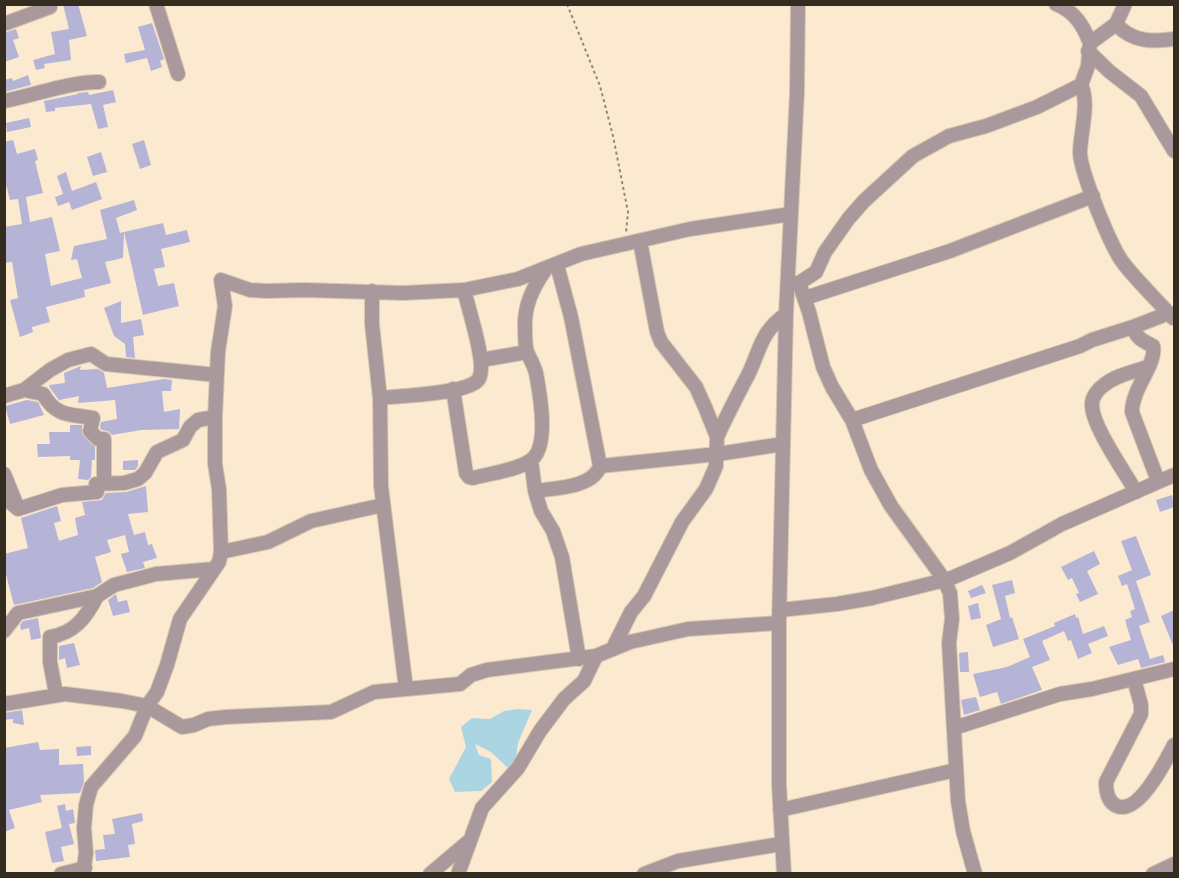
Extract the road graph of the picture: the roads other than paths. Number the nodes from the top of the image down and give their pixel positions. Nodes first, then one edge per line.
1 (49, 4) edge
2 (156, 4) edge
3 (798, 4) edge
4 (1056, 4) edge
5 (1125, 4) edge
6 (1073, 10) edge
7 (4, 24) edge
8 (1116, 24) junction
9 (1174, 39) edge
10 (1089, 47) junction
11 (178, 74) dead end
12 (99, 82) dead end
13 (1081, 85) junction
14 (4, 101) edge
15 (1174, 151) edge
16 (1092, 196) junction
17 (791, 214) junction
18 (640, 241) junction
19 (551, 267) junction
20 (793, 283) junction
21 (465, 290) junction
22 (372, 291) junction
23 (805, 298) junction
24 (786, 314) junction
25 (1172, 316) edge
26 (1133, 327) junction
27 (527, 352) junction
28 (481, 360) junction
29 (1147, 367) junction
30 (217, 375) junction
31 (24, 390) junction
32 (453, 390) junction
33 (4, 396) edge
34 (380, 398) junction
35 (215, 417) junction
36 (852, 420) junction
37 (717, 437) junction
38 (783, 444) junction
39 (717, 454) junction
40 (531, 460) junction
41 (600, 466) junction
42 (4, 474) edge
43 (1174, 475) edge
44 (1158, 481) junction
45 (106, 482) junction
46 (535, 491) junction
47 (1136, 492) junction
48 (4, 497) edge
49 (383, 505) junction
50 (18, 509) junction
51 (221, 552) junction
52 (214, 568) junction
53 (945, 580) junction
54 (97, 596) junction
55 (780, 616) junction
56 (4, 631) edge
57 (613, 648) junction
58 (596, 656) junction
59 (579, 659) junction
60 (1174, 669) edge
61 (1134, 678) junction
62 (406, 689) junction
63 (56, 694) junction
64 (4, 704) edge
65 (147, 706) junction
66 (954, 728) junction
67 (1174, 745) edge
68 (956, 770) junction
69 (780, 810) junction
70 (469, 841) junction
71 (781, 844) junction
72 (1174, 864) edge
73 (84, 871) edge
74 (61, 873) edge
75 (430, 873) edge
76 (458, 873) edge
77 (644, 873) edge
78 (784, 873) edge
79 (975, 873) edge
80 (1153, 873) edge

1 - 7 street
2 - 11 street
3 - 17 street
4 - 6 street
5 - 8 street
6 - 10 street
8 - 9 street
8 - 10 street
10 - 13 street
10 - 15 street
12 - 14 street
13 - 16 street
13 - 20 street
16 - 23 street
16 - 25 street
17 - 18 street
17 - 20 street
18 - 19 street
18 - 37 street
19 - 21 street
19 - 27 street
19 - 41 street
20 - 23 street
20 - 24 street
21 - 22 street
21 - 28 street
22 - 30 street
22 - 34 street
23 - 36 street
24 - 37 street
24 - 38 street
25 - 26 street
26 - 29 street
26 - 36 street
27 - 28 street
27 - 40 street
28 - 32 street
29 - 44 street
29 - 47 street
30 - 31 street
30 - 35 street
31 - 33 street
31 - 45 street
32 - 34 street
32 - 40 street
34 - 49 street
35 - 45 street
35 - 51 street
36 - 53 street
37 - 39 street
38 - 39 street
38 - 55 street
39 - 41 street
39 - 57 street
40 - 46 street
41 - 46 street
42 - 50 street
43 - 44 street
44 - 47 street
45 - 50 street
46 - 59 street
47 - 53 street
48 - 50 street
49 - 51 street
49 - 62 street
51 - 52 street
52 - 54 street
52 - 65 street
53 - 55 street
53 - 66 street
54 - 56 street
54 - 63 street
55 - 57 street
55 - 69 street
57 - 58 street
58 - 59 street
58 - 70 street
59 - 62 street
60 - 61 street
61 - 66 street
61 - 67 street
62 - 65 street
63 - 64 street
63 - 65 street
65 - 73 street
66 - 68 street
68 - 69 street
68 - 79 street
69 - 71 street
70 - 75 street
70 - 76 street
71 - 77 street
71 - 78 street
72 - 80 street
73 - 74 street

